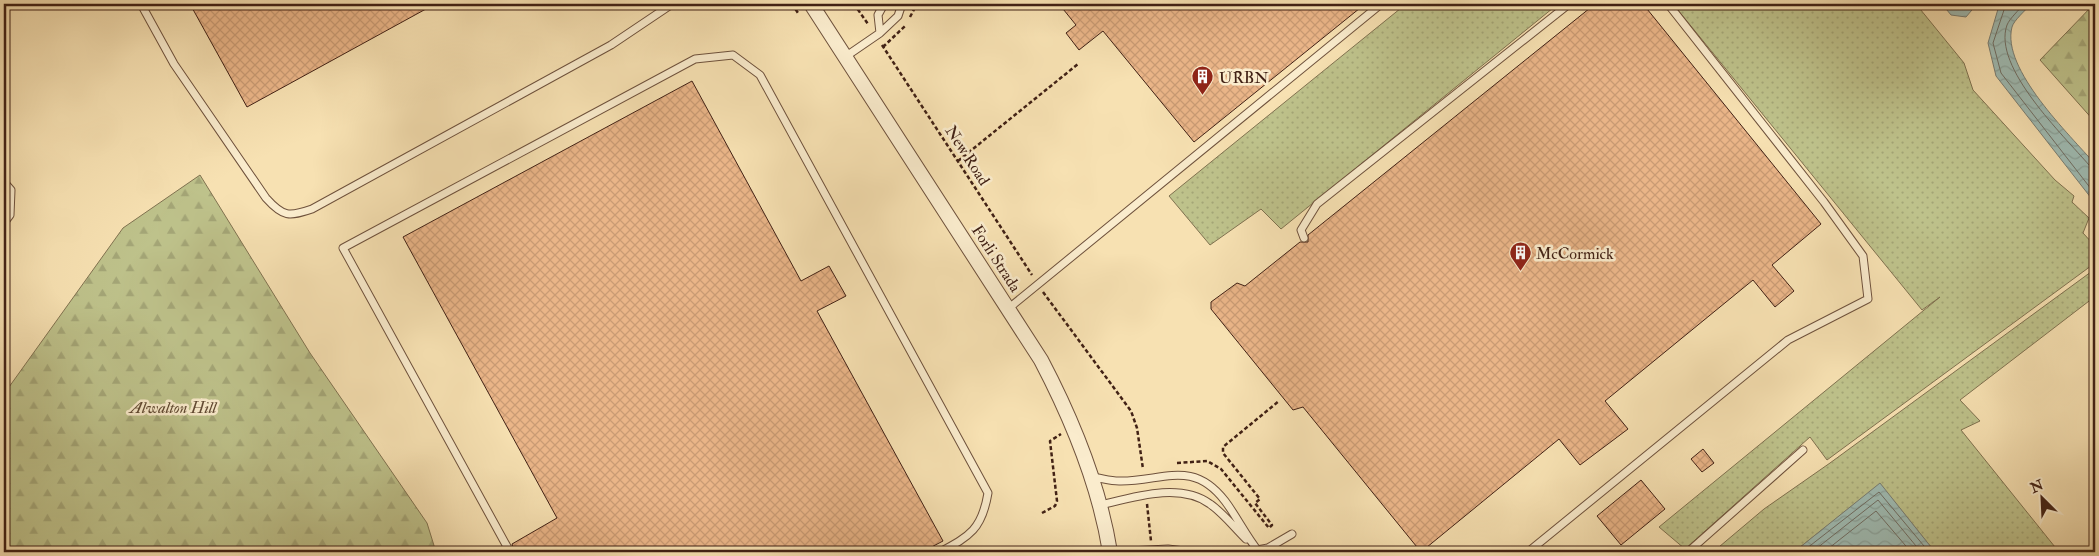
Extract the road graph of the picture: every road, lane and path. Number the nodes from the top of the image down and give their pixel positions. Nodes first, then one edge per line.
1 (141, 4) edge
2 (656, 4) edge
3 (792, 4) edge
4 (811, 4) edge
5 (854, 4) edge
6 (884, 4) edge
7 (902, 4) edge
8 (1381, 4) edge
9 (1569, 4) edge
10 (1668, 4) edge
11 (671, 5) edge
12 (803, 20) dead end
13 (865, 20) dead end
14 (880, 33) junction
15 (883, 47) dead end
16 (845, 57) junction
17 (1078, 64) dead end
18 (958, 161) junction
19 (4, 182) edge
20 (4, 223) edge
21 (1304, 238) dead end
22 (1032, 275) dead end
23 (1046, 295) dead end
24 (1009, 308) junction
25 (1279, 401) dead end
26 (1057, 425) dead end
27 (1061, 434) junction
28 (1064, 440) dead end
29 (1803, 450) dead end
30 (1169, 464) dead end
31 (1152, 466) dead end
32 (1092, 477) junction
33 (1147, 504) dead end
34 (1101, 505) junction
35 (1042, 513) dead end
36 (1292, 534) dead end
37 (1152, 550) junction
38 (1258, 551) edge
39 (510, 552) edge
40 (940, 552) edge
41 (1110, 552) edge
42 (1192, 552) edge
43 (1528, 552) edge
44 (1688, 552) edge

1 - 11 lane
2 - 11 lane
3 - 12 path
4 - 16 street, Forli Strada
5 - 13 path
6 - 14 lane
7 - 14 lane
8 - 24 lane
9 - 21 lane
10 - 43 lane
14 - 16 lane
15 - 18 path, New Road
16 - 24 street, Forli Strada
17 - 18 path
18 - 22 path, New Road
19 - 20 lane
23 - 31 path
24 - 32 street, Forli Strada
25 - 30 path
26 - 27 path
27 - 28 path
27 - 35 path
29 - 44 lane
32 - 34 street, Forli Strada
32 - 38 lane
33 - 37 path
34 - 38 lane
34 - 41 street, Forli Strada
36 - 38 lane
37 - 41 lane
37 - 42 lane
39 - 40 lane

